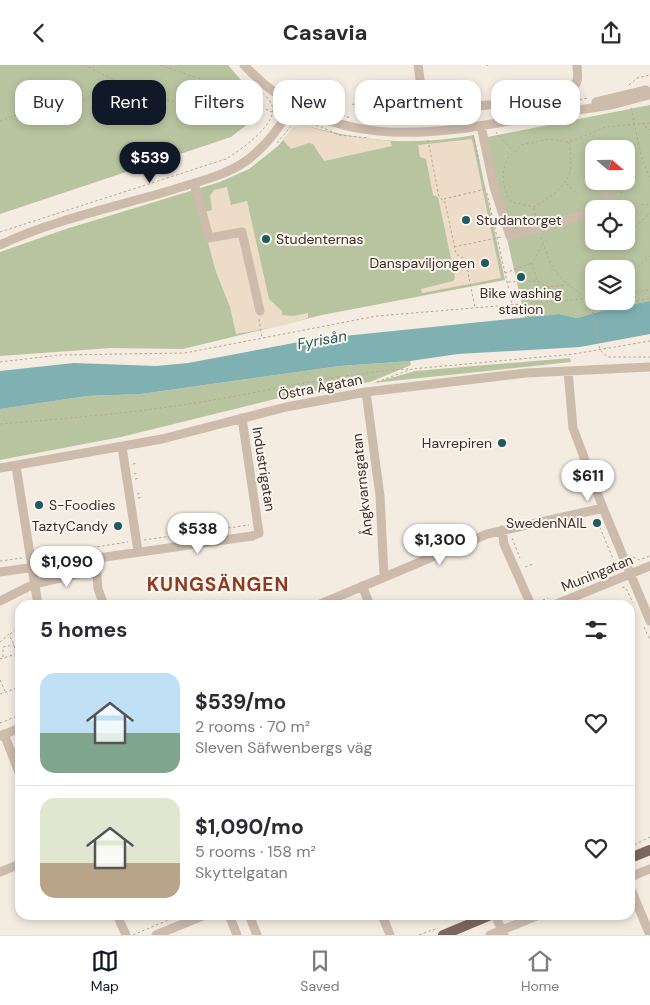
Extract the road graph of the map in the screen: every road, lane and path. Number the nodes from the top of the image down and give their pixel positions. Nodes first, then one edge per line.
1 (84, 65) edge
2 (160, 65) edge
3 (244, 65) edge
4 (418, 65) edge
5 (577, 65) edge
6 (115, 80) edge
7 (202, 80) edge
8 (421, 80) edge
9 (273, 89) edge
10 (650, 89) edge
11 (650, 95) edge
12 (92, 96) edge
13 (263, 96) edge
14 (352, 104) dead end
15 (355, 105) edge
16 (481, 107) edge
17 (580, 107) edge
18 (631, 107) dead end
19 (263, 108) edge
20 (580, 108) edge
21 (272, 112) junction
22 (345, 116) edge
23 (354, 119) dead end
24 (0, 121) edge
25 (650, 123) edge
26 (491, 124) edge
27 (279, 125) edge
28 (342, 125) edge
29 (635, 125) junction
30 (644, 125) junction
31 (480, 126) junction
32 (650, 130) edge
33 (495, 131) dead end
34 (474, 135) dead end
35 (428, 139) dead end
36 (569, 142) junction
37 (513, 152) junction
38 (482, 171) dead end
39 (650, 178) edge
40 (194, 183) junction
41 (566, 184) junction
42 (578, 194) dead end
43 (442, 199) junction
44 (635, 202) edge
45 (650, 205) edge
46 (534, 207) junction
47 (650, 213) edge
48 (585, 215) edge
49 (635, 227) edge
50 (538, 229) junction
51 (0, 233) edge
52 (510, 236) junction
53 (497, 238) junction
54 (543, 244) junction
55 (0, 245) edge
56 (454, 247) junction
57 (650, 256) edge
58 (532, 263) junction
59 (635, 268) edge
60 (505, 273) junction
61 (537, 281) junction
62 (507, 283) junction
63 (566, 285) junction
64 (548, 287) junction
65 (650, 290) edge
66 (635, 292) edge
67 (585, 296) edge
68 (650, 298) edge
69 (585, 299) edge
70 (558, 301) junction
71 (635, 301) edge
72 (512, 305) junction
73 (476, 308) junction
74 (592, 310) edge
75 (260, 311) joint
76 (262, 338) junction
77 (650, 341) edge
78 (600, 350) junction
79 (650, 357) edge
80 (0, 362) edge
81 (650, 367) edge
82 (412, 369) dead end
83 (418, 369) dead end
84 (568, 371) junction
85 (366, 392) junction
86 (242, 418) junction
87 (0, 424) edge
88 (122, 447) junction
89 (16, 466) junction
90 (0, 468) edge
91 (603, 508) junction
92 (593, 510) junction
93 (506, 531) junction
94 (138, 551) junction
95 (650, 556) edge
96 (96, 557) junction
97 (520, 559) dead end
98 (629, 559) junction
99 (533, 564) dead end
100 (616, 566) junction
101 (650, 566) edge
102 (32, 567) junction
103 (524, 568) dead end
104 (96, 570) junction
105 (618, 570) dead end
106 (0, 572) edge
107 (630, 574) junction
108 (384, 576) junction
109 (34, 584) junction
110 (362, 586) junction
111 (621, 587) dead end
112 (37, 600) edge
113 (101, 600) edge
114 (330, 600) edge
115 (368, 600) edge
116 (529, 600) edge
117 (557, 600) edge
118 (632, 600) edge
119 (0, 601) edge
120 (646, 622) edge
121 (15, 630) edge
122 (9, 634) junction
123 (650, 640) edge
124 (0, 642) edge
125 (0, 645) edge
126 (14, 645) junction
127 (3, 647) junction
128 (15, 650) edge
129 (15, 654) edge
130 (3, 657) junction
131 (0, 659) edge
132 (0, 680) edge
133 (15, 688) edge
134 (5, 691) junction
135 (0, 694) edge
136 (15, 717) edge
137 (0, 723) edge
138 (15, 730) edge
139 (2, 735) edge
140 (15, 764) edge
141 (650, 837) edge
142 (635, 844) edge
143 (650, 850) edge
144 (635, 856) edge
145 (15, 866) edge
146 (650, 869) edge
147 (0, 872) edge
148 (635, 875) edge
149 (635, 899) edge
150 (119, 920) edge
151 (168, 920) edge
152 (193, 920) edge
153 (231, 920) edge
154 (251, 920) edge
155 (384, 920) edge
156 (480, 920) edge
157 (496, 920) edge
158 (529, 920) edge
159 (503, 933) edge
160 (126, 935) edge
161 (132, 935) edge
162 (156, 935) edge
163 (237, 935) edge
164 (257, 935) edge
165 (390, 935) edge
166 (443, 935) edge
167 (490, 935) edge
168 (650, 935) edge

1 - 6 path
2 - 7 path
3 - 9 street
4 - 8 street
5 - 16 street
10 - 17 street
11 - 20 street
12 - 24 path
13 - 21 path
14 - 15 path
18 - 29 path
19 - 21 path
21 - 51 path
22 - 23 path
25 - 30 path
26 - 31 street
27 - 40 street
28 - 31 street
29 - 30 path
29 - 36 path
29 - 39 path
30 - 32 path
31 - 52 street
33 - 37 path
34 - 38 path
35 - 43 path
36 - 37 path
36 - 41 path
37 - 46 path
40 - 55 street
40 - 75 street
41 - 42 path
41 - 46 path
43 - 53 path
43 - 56 path
44 - 45 path
46 - 50 path
47 - 49 path
48 - 50 street
50 - 52 street
50 - 54 path
52 - 53 path
53 - 56 path
53 - 60 path
54 - 58 path
54 - 63 path
56 - 73 path
57 - 59 path
58 - 60 path
58 - 61 path
60 - 62 path
61 - 62 path
61 - 64 path
62 - 72 path
63 - 64 path
63 - 67 path
64 - 70 path
65 - 66 path
68 - 71 path
69 - 70 path
70 - 72 path
72 - 73 path
73 - 76 path
74 - 78 path
75 - 76 path
76 - 80 path
77 - 78 path
78 - 79 path
78 - 83 path
81 - 84 street, Östra Ågatan
82 - 87 path
84 - 85 street, Östra Ågatan
84 - 91 street
85 - 86 street, Östra Ågatan
85 - 108 street, Ångkvarnsgatan
86 - 88 street, Östra Ågatan
86 - 94 street, Industrigatan
88 - 89 street, Östra Ågatan
88 - 94 street
89 - 90 street, Östra Ågatan
89 - 102 street
91 - 92 street
91 - 98 street
92 - 93 street
92 - 100 path
93 - 97 path
93 - 108 street
93 - 116 street
94 - 96 street, Industrigatan
95 - 98 path
96 - 102 street, Industrigatan
96 - 104 street
98 - 100 path
98 - 107 street
99 - 103 path
100 - 105 path
101 - 107 street, Muningatan
102 - 106 street, Industrigatan
102 - 109 street
104 - 109 street
104 - 113 street
107 - 117 street, Muningatan
107 - 120 street
108 - 110 street
109 - 112 street
109 - 119 street
110 - 114 street
110 - 115 street
111 - 118 path
120 - 123 path
121 - 122 path
122 - 124 path
122 - 126 path
125 - 127 path
126 - 127 path
126 - 128 path
127 - 130 path
129 - 130 path
130 - 131 path
132 - 134 path
133 - 134 path
134 - 135 path
136 - 137 path
138 - 139 street
139 - 140 street
141 - 142 path
143 - 144 main road
145 - 147 street
146 - 148 street
149 - 168 street
150 - 160 street
151 - 161 path
152 - 162 street
153 - 163 street
154 - 164 street
155 - 165 street
156 - 166 main road
157 - 159 street
158 - 159 street
159 - 167 street

